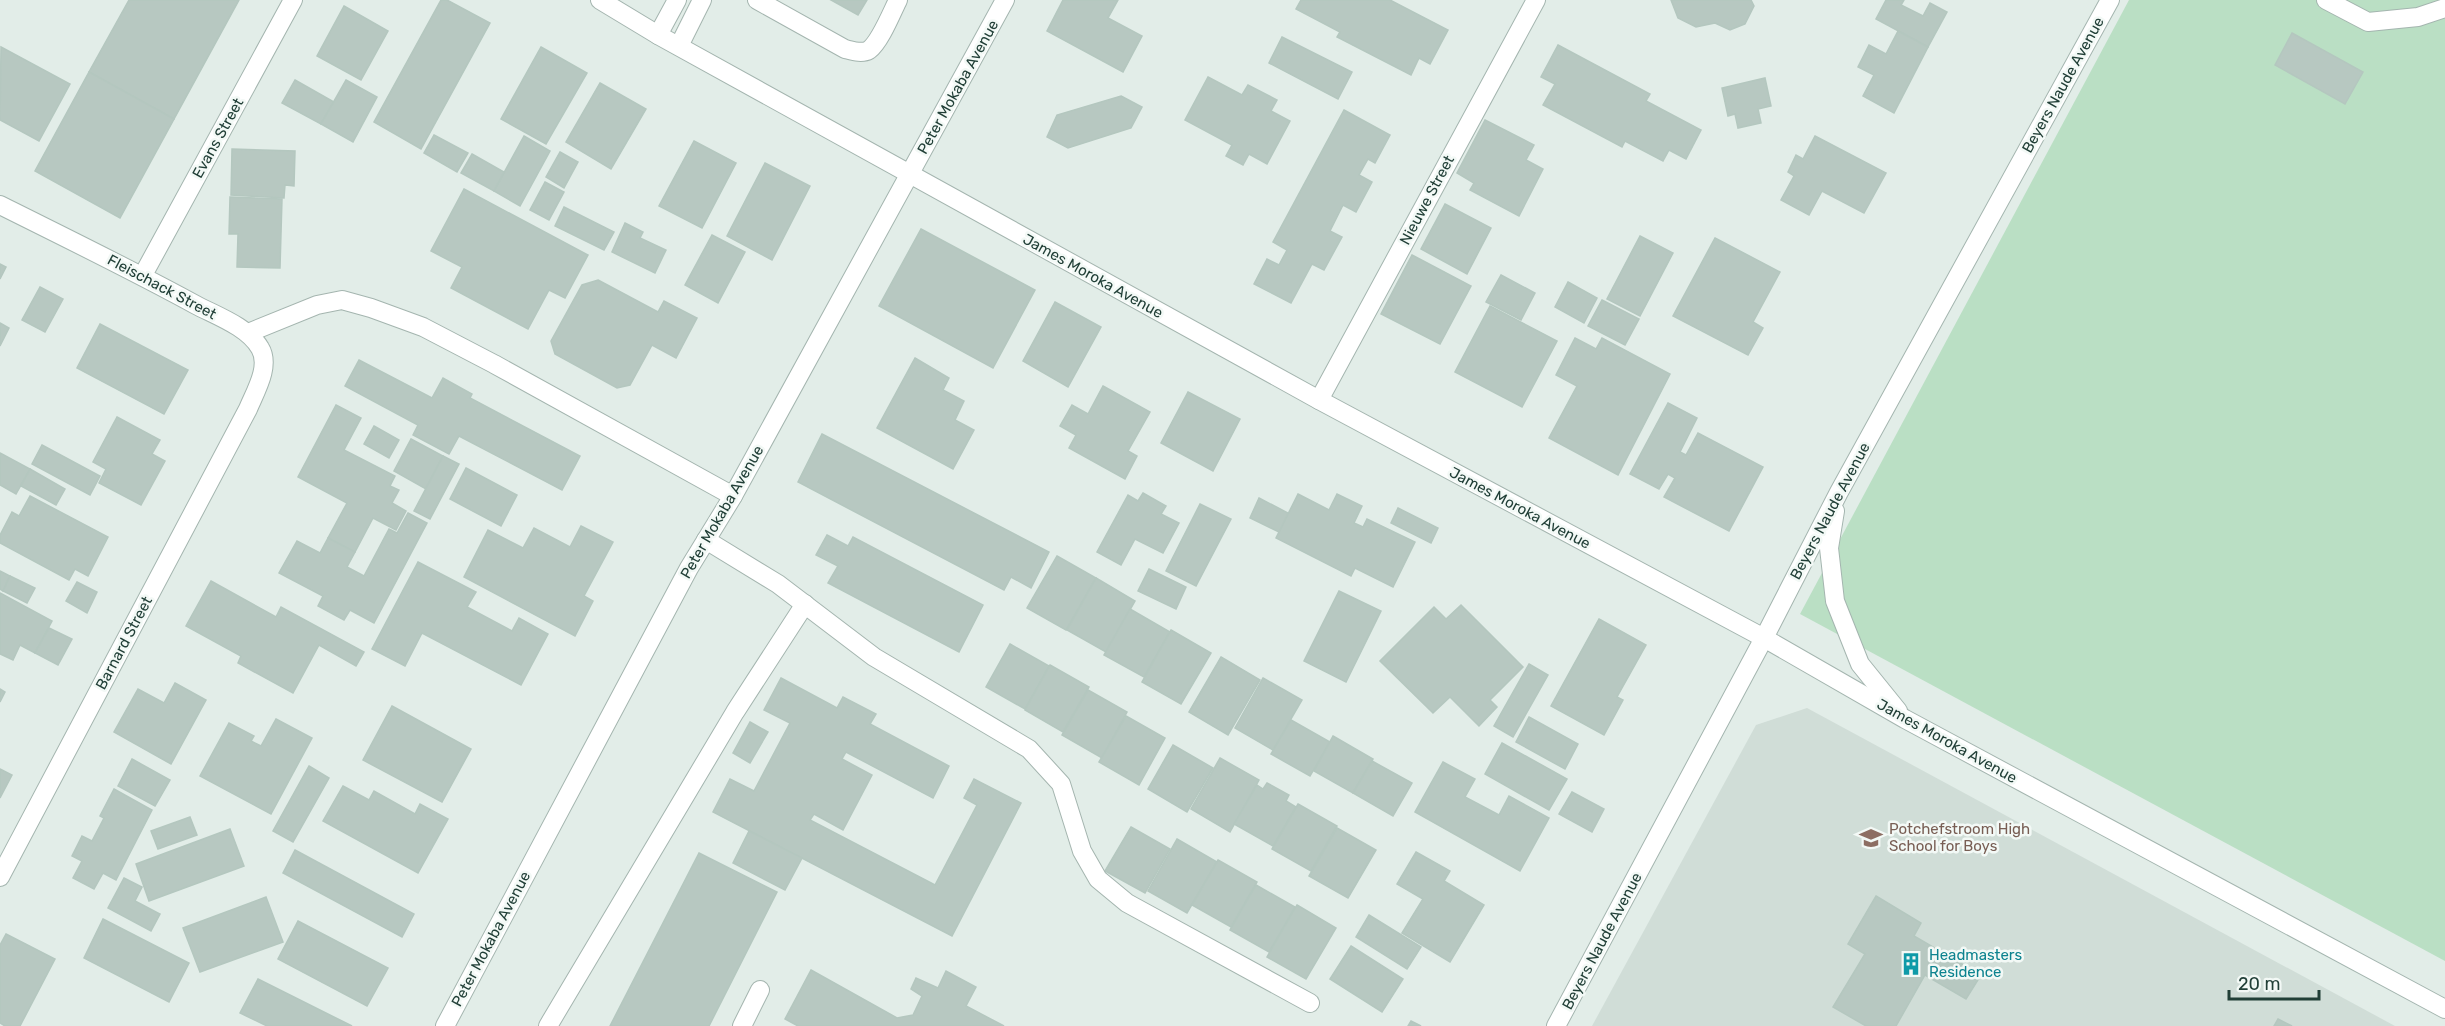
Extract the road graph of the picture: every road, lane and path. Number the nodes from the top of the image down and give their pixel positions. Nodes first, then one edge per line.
1 (293, 0) edge
2 (600, 0) edge
3 (677, 0) edge
4 (702, 0) edge
5 (757, 0) edge
6 (898, 0) edge
7 (1005, 0) edge
8 (1536, 0) edge
9 (2110, 0) edge
10 (2326, 0) edge
11 (2445, 8) edge
12 (657, 35) junction
13 (679, 46) junction
14 (910, 175) junction
15 (0, 205) edge
16 (142, 275) junction
17 (248, 333) junction
18 (1319, 400) junction
19 (248, 409) joint
20 (1839, 492) junction
21 (733, 496) junction
22 (706, 540) junction
23 (805, 604) junction
24 (1764, 638) junction
25 (1905, 719) junction
26 (0, 877) edge
27 (760, 990) dead end
28 (1310, 1003) dead end
29 (2445, 1009) edge
30 (445, 1026) edge
31 (548, 1026) edge
32 (742, 1026) edge
33 (1556, 1026) edge

1 - 16 street, Evans Street
2 - 12 street, James Moroka Avenue
3 - 12 street
4 - 13 street
5 - 6 street
7 - 14 street, Peter Mokaba Avenue
8 - 18 street, Nieuwe Street
9 - 20 street, Beyers Naude Avenue
10 - 11 street
12 - 13 street, James Moroka Avenue
13 - 14 street, James Moroka Avenue
14 - 18 street, James Moroka Avenue
14 - 21 street, Peter Mokaba Avenue
15 - 16 street, Fleischack Street
16 - 17 street, Fleischack Street
17 - 19 street, Fleischack Street
17 - 21 street
18 - 24 street, James Moroka Avenue
19 - 26 street, Barnard Street
20 - 24 street, Beyers Naude Avenue
20 - 25 street
21 - 22 street, Peter Mokaba Avenue
22 - 23 street
22 - 30 street, Peter Mokaba Avenue
23 - 28 street
23 - 31 street
24 - 25 street, James Moroka Avenue
24 - 33 street, Beyers Naude Avenue
25 - 29 street, James Moroka Avenue
27 - 32 street

